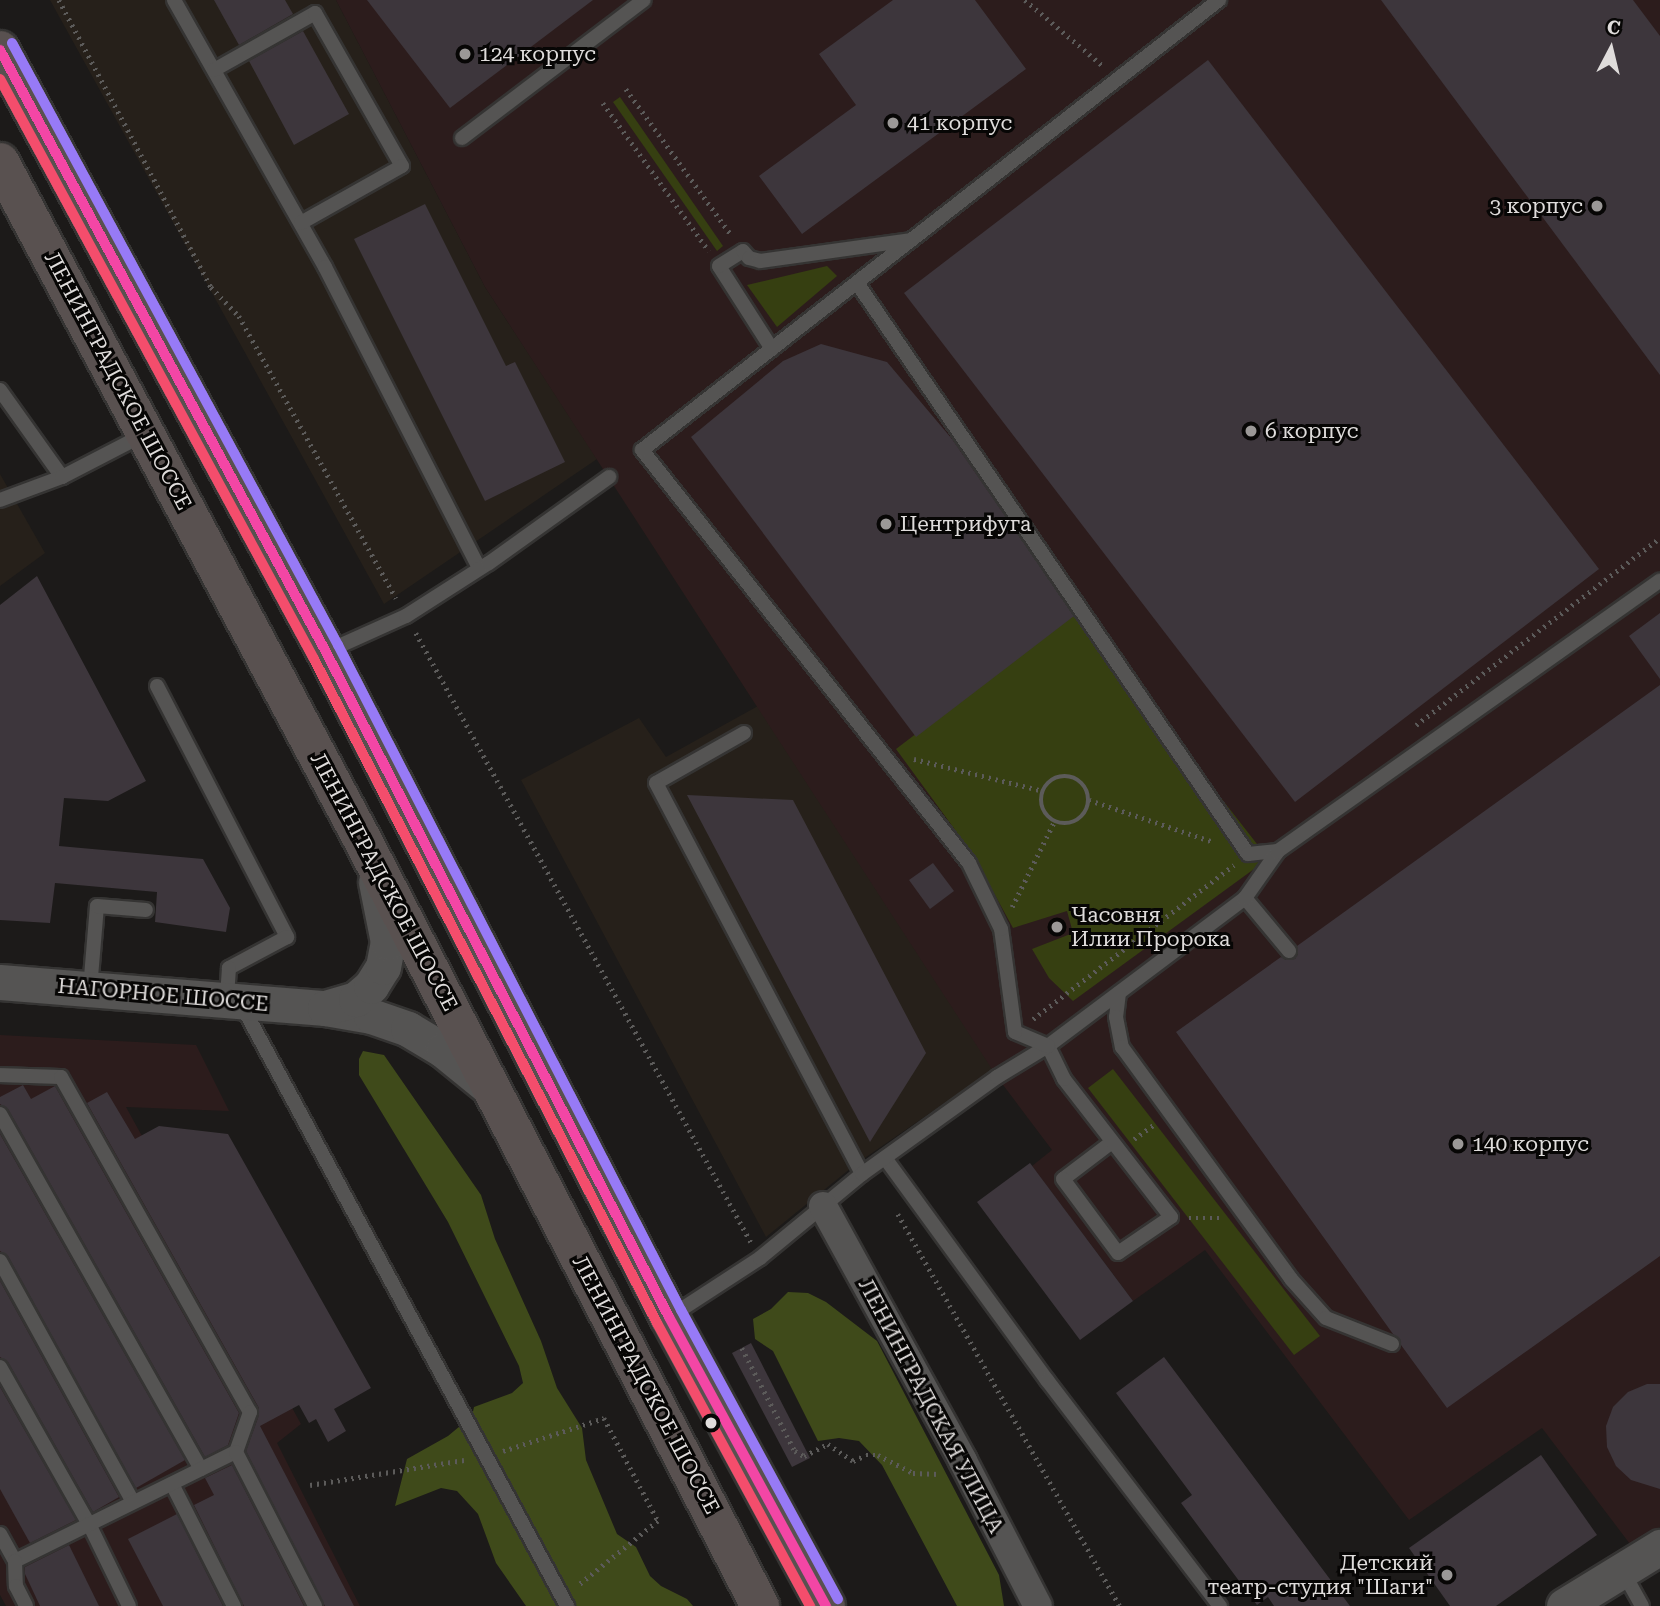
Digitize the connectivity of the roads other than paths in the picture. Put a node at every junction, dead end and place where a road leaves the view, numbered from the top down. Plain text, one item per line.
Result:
1 (174, 0) edge
2 (644, 0) edge
3 (1219, 0) edge
4 (0, 50) edge
5 (214, 70) junction
6 (462, 138) dead end
7 (0, 162) edge
8 (301, 223) junction
9 (913, 239) junction
10 (857, 283) junction
11 (772, 349) junction
12 (0, 390) edge
13 (146, 434) junction
14 (62, 477) junction
15 (609, 477) dead end
16 (0, 500) edge
17 (479, 568) junction
18 (1660, 581) edge
19 (326, 652) junction
20 (157, 686) dead end
21 (744, 733) dead end
22 (360, 835) junction
23 (1278, 851) junction
24 (1245, 898) junction
25 (146, 910) dead end
26 (1289, 951) dead end
27 (0, 982) edge
28 (90, 989) junction
29 (1119, 993) junction
30 (233, 1000) junction
31 (326, 1008) junction
32 (1048, 1046) junction
33 (0, 1074) edge
34 (492, 1090) junction
35 (0, 1114) edge
36 (1115, 1147) junction
37 (885, 1158) junction
38 (867, 1171) junction
39 (823, 1206) junction
40 (0, 1261) edge
41 (669, 1317) junction
42 (1392, 1345) dead end
43 (0, 1367) edge
44 (236, 1452) junction
45 (201, 1469) junction
46 (172, 1484) junction
47 (133, 1502) junction
48 (89, 1524) junction
49 (0, 1534) edge
50 (1660, 1547) edge
51 (15, 1561) junction
52 (1622, 1569) junction
53 (565, 1602) edge
54 (26, 1606) edge
55 (129, 1606) edge
56 (234, 1606) edge
57 (314, 1606) edge
58 (761, 1606) edge
59 (825, 1606) edge
60 (1038, 1606) edge
61 (1220, 1606) edge
62 (1564, 1606) edge
63 (1642, 1606) edge

1 - 5 lane
2 - 6 lane
3 - 9 lane
4 - 19 highway
5 - 8 lane
5 - 8 lane
7 - 13 highway, ЛЕНИНГРАДСКОЕ ШОССЕ
8 - 17 lane
9 - 10 lane
9 - 11 lane
10 - 11 lane
10 - 23 lane
11 - 32 lane
12 - 14 lane
13 - 14 lane
13 - 22 highway, ЛЕНИНГРАДСКОЕ ШОССЕ
14 - 16 lane
15 - 17 lane
17 - 19 lane
18 - 23 lane
19 - 41 highway
20 - 30 lane
21 - 38 lane
22 - 31 street
22 - 34 highway, ЛЕНИНГРАДСКОЕ ШОССЕ
23 - 24 lane
24 - 26 lane
24 - 29 lane
25 - 28 lane
27 - 28 street, НАГОРНОЕ ШОССЕ
28 - 30 street, НАГОРНОЕ ШОССЕ
29 - 32 lane
29 - 42 lane
30 - 31 street, НАГОРНОЕ ШОССЕ
30 - 53 lane
31 - 34 street, НАГОРНОЕ ШОССЕ
32 - 36 lane
32 - 37 lane
33 - 44 lane
34 - 58 highway, ЛЕНИНГРАДСКОЕ ШОССЕ
35 - 45 lane
36 - 36 lane
37 - 38 lane
37 - 61 lane
38 - 39 lane
39 - 41 lane
39 - 60 street, ЛЕНИНГРАДСКАЯ УЛИЦА
40 - 47 lane
41 - 59 highway
43 - 48 lane
44 - 45 lane
44 - 57 lane
45 - 46 lane
46 - 47 lane
46 - 56 lane
47 - 48 lane
48 - 51 lane
48 - 55 lane
49 - 51 lane
50 - 52 street
51 - 54 lane
52 - 62 street
52 - 63 lane

